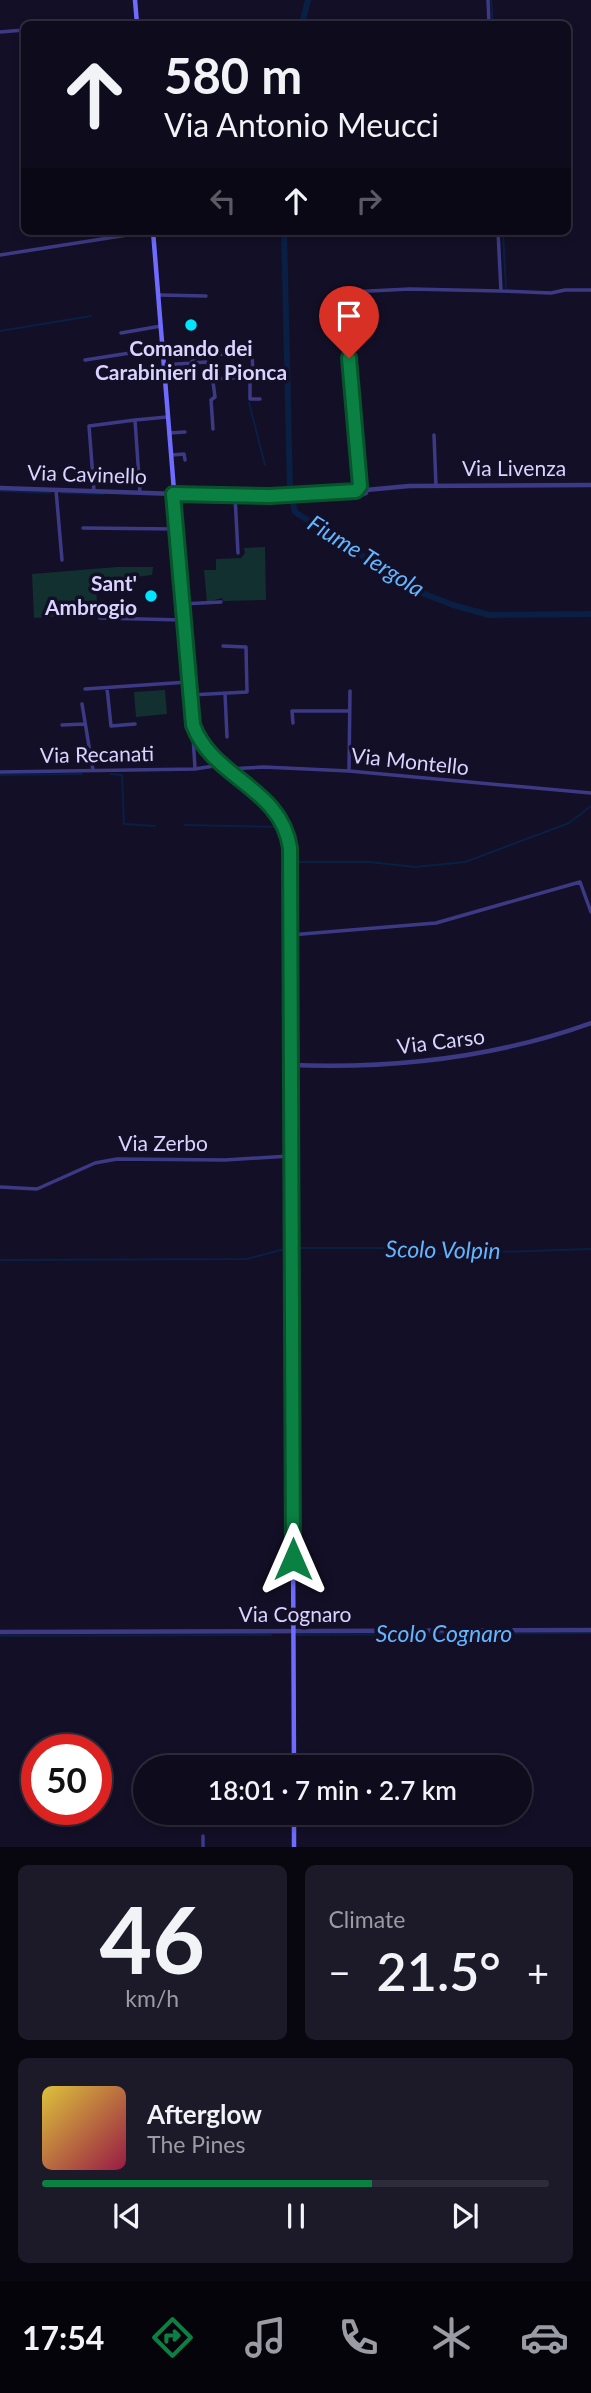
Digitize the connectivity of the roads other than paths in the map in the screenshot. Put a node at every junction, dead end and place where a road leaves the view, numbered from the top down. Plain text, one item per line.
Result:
1 (135, 0) edge
2 (488, 0) edge
3 (137, 21) edge
4 (489, 21) edge
5 (21, 30) edge
6 (0, 32) edge
7 (128, 235) edge
8 (153, 235) edge
9 (498, 235) edge
10 (0, 255) edge
11 (591, 290) edge
12 (501, 291) junction
13 (158, 295) junction
14 (205, 296) dead end
15 (161, 326) junction
16 (121, 333) dead end
17 (162, 348) junction
18 (85, 360) dead end
19 (191, 363) junction
20 (164, 365) junction
21 (250, 377) junction
22 (213, 379) junction
23 (260, 399) dead end
24 (167, 417) junction
25 (135, 420) junction
26 (213, 429) dead end
27 (184, 432) dead end
28 (169, 433) junction
29 (434, 435) dead end
30 (170, 455) junction
31 (185, 460) dead end
32 (591, 485) edge
33 (436, 486) junction
34 (0, 488) edge
35 (361, 489) junction
36 (56, 490) junction
37 (94, 491) junction
38 (140, 493) junction
39 (173, 494) junction
40 (235, 496) junction
41 (83, 528) dead end
42 (176, 529) junction
43 (238, 553) dead end
44 (62, 560) dead end
45 (220, 602) dead end
46 (182, 604) junction
47 (100, 618) dead end
48 (183, 620) junction
49 (223, 646) dead end
50 (188, 682) junction
51 (107, 688) junction
52 (85, 689) dead end
53 (350, 691) dead end
54 (225, 693) junction
55 (190, 695) junction
56 (82, 704) dead end
57 (349, 711) junction
58 (293, 723) dead end
59 (85, 724) junction
60 (135, 724) dead end
61 (62, 725) dead end
62 (196, 733) junction
63 (227, 737) dead end
64 (220, 765) junction
65 (195, 769) junction
66 (227, 770) junction
67 (93, 771) junction
68 (349, 771) junction
69 (0, 772) edge
70 (591, 793) edge
71 (591, 912) edge
72 (290, 935) junction
73 (591, 1023) edge
74 (291, 1065) junction
75 (290, 1156) junction
76 (0, 1187) edge
77 (591, 1630) edge
78 (292, 1631) junction
79 (0, 1632) edge
80 (293, 1755) edge
81 (294, 1825) edge
82 (203, 1836) dead end
83 (203, 1847) edge
84 (294, 1847) edge

1 - 3 main road
2 - 4 street
5 - 6 street
7 - 10 street
8 - 13 main road
9 - 12 street
11 - 12 street
12 - 35 street
13 - 14 street
13 - 15 main road
15 - 16 street
15 - 17 main road
17 - 18 street
17 - 20 main road
19 - 20 street
19 - 21 street
19 - 22 street
20 - 24 main road
21 - 22 street
21 - 23 street
22 - 26 street
24 - 25 street
24 - 28 main road
25 - 37 street
25 - 38 street
27 - 28 street
28 - 30 main road
29 - 33 street, Via Livenza
30 - 31 street
30 - 39 main road
32 - 33 street, Via Livenza
33 - 35 street, Via Livenza
34 - 36 street, Via Cavinello
35 - 40 street, Via Livenza
36 - 37 street, Via Cavinello
36 - 44 street
37 - 38 street, Via Cavinello
38 - 39 street, Via Cavinello
39 - 40 street, Via Livenza
39 - 42 main road
40 - 43 street
41 - 42 street
42 - 46 main road
45 - 46 street
46 - 48 main road
47 - 48 street
48 - 50 main road
49 - 54 street
50 - 51 street
50 - 55 main road
51 - 52 street
51 - 60 street
53 - 57 street
54 - 55 street
54 - 63 street
55 - 62 main road
56 - 59 street
57 - 58 street
57 - 68 street
59 - 61 street
59 - 67 street
62 - 64 main road
62 - 65 street
64 - 65 street, Via Recanati
64 - 66 main road
65 - 67 street, Via Recanati
66 - 68 street, Via Montello
66 - 72 main road
67 - 69 street, Via Recanati
68 - 70 street, Via Montello
71 - 72 street
72 - 74 main road
73 - 74 street, Via Carso
74 - 75 main road
75 - 76 street, Via Zerbo
75 - 78 main road
77 - 78 street, Via Cognaro
78 - 79 street, Via Cognaro
78 - 80 main road
81 - 84 main road
82 - 83 street

